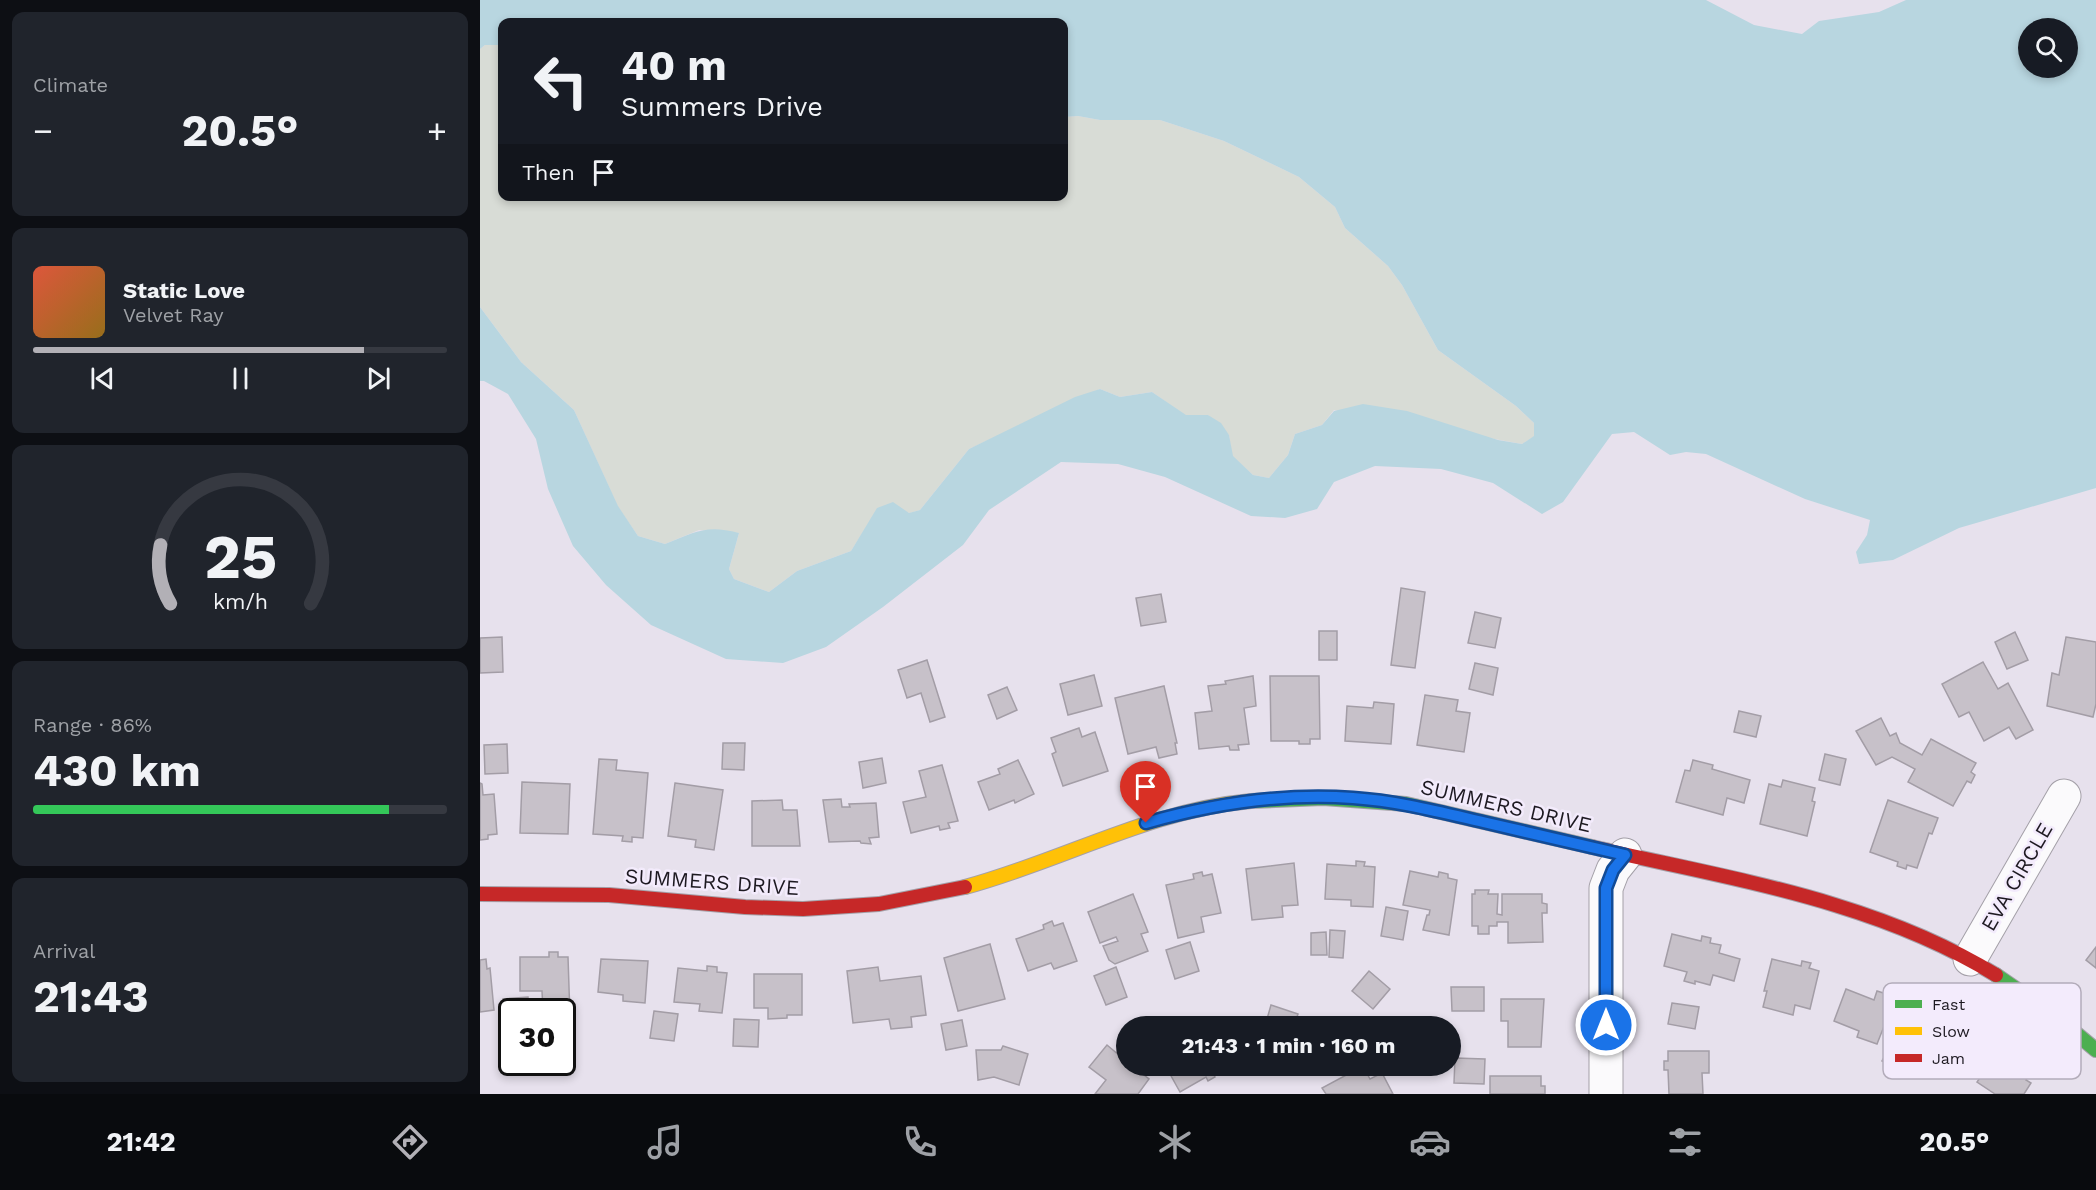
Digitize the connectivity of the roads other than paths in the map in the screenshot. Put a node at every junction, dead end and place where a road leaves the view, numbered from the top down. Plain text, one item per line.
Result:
1 (2064, 796) dead end
2 (1625, 855) junction
3 (480, 894) edge
4 (1970, 959) junction
5 (2011, 983) edge
6 (2081, 1036) edge
7 (2096, 1050) edge
8 (1606, 1094) edge

1 - 4 street, EVA CIRCLE
2 - 3 street, SUMMERS DRIVE
2 - 4 street, SUMMERS DRIVE
2 - 8 street
4 - 5 street, SUMMERS DRIVE
6 - 7 street, SUMMERS DRIVE

